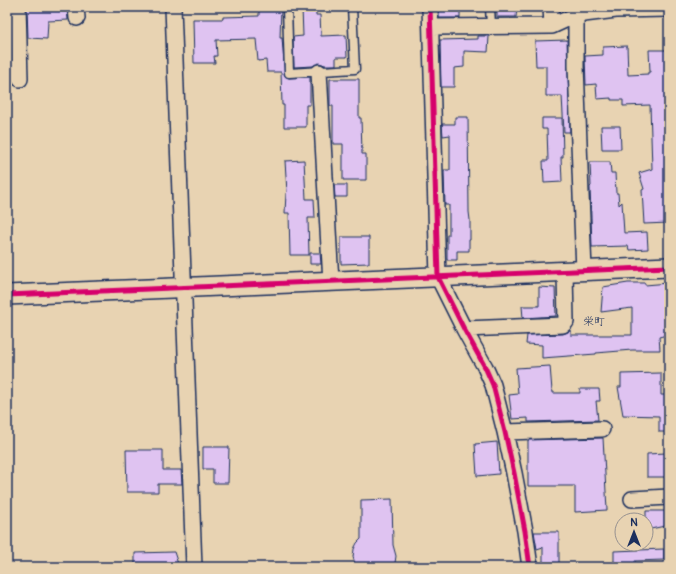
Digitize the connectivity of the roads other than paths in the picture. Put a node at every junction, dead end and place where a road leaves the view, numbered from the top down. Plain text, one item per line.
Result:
1 (18, 7) edge
2 (173, 7) edge
3 (287, 7) edge
4 (352, 7) edge
5 (430, 7) edge
6 (490, 7) edge
7 (551, 7) edge
8 (616, 9) edge
9 (669, 9) edge
10 (576, 15) junction
11 (491, 26) junction
12 (552, 26) junction
13 (431, 27) junction
14 (319, 72) junction
15 (20, 79) dead end
16 (669, 267) edge
17 (584, 271) junction
18 (565, 272) junction
19 (438, 276) junction
20 (331, 282) junction
21 (184, 288) junction
22 (7, 295) edge
23 (464, 328) junction
24 (602, 429) dead end
25 (505, 432) junction
26 (669, 497) edge
27 (632, 499) dead end
28 (194, 567) edge
29 (530, 567) edge

1 - 15 street
2 - 21 street
3 - 14 lane
4 - 14 lane
5 - 13 street
6 - 11 lane
7 - 12 street
8 - 9 street
8 - 10 street
10 - 12 street
10 - 17 street
11 - 12 street
11 - 13 street
13 - 19 street
14 - 20 street
16 - 17 street
17 - 18 street
18 - 19 street
18 - 23 street
19 - 20 street
19 - 23 street
20 - 21 street
21 - 22 street
21 - 28 street
23 - 25 street
24 - 25 street
25 - 29 street
26 - 27 street

